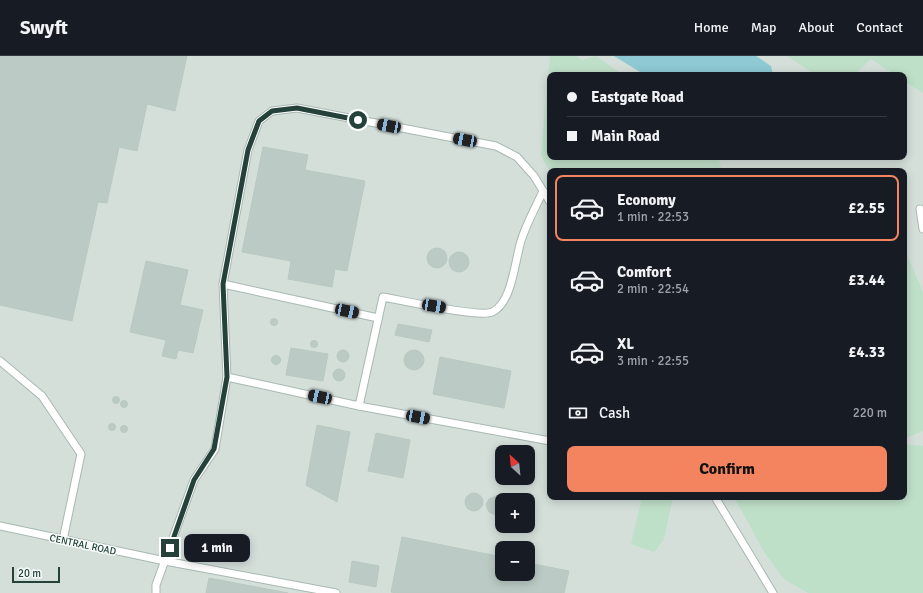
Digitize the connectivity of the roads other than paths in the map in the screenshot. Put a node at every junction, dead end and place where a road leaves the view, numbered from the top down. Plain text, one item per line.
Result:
1 (543, 191) junction
2 (547, 197) edge
3 (920, 209) dead end
4 (923, 229) edge
5 (223, 284) junction
6 (378, 318) junction
7 (0, 362) edge
8 (227, 377) junction
9 (359, 406) junction
10 (547, 440) edge
11 (717, 500) edge
12 (0, 526) edge
13 (63, 540) junction
14 (165, 561) junction
15 (156, 593) edge
16 (336, 593) edge
17 (773, 593) edge

1 - 2 lane
1 - 5 lane
1 - 6 lane
3 - 4 lane
5 - 6 lane
5 - 8 lane
6 - 9 lane
7 - 13 lane
8 - 9 lane
8 - 14 lane
9 - 10 lane
11 - 17 lane
12 - 13 lane, CENTRAL ROAD
13 - 14 lane, CENTRAL ROAD
14 - 15 lane
14 - 16 lane, CENTRAL ROAD

